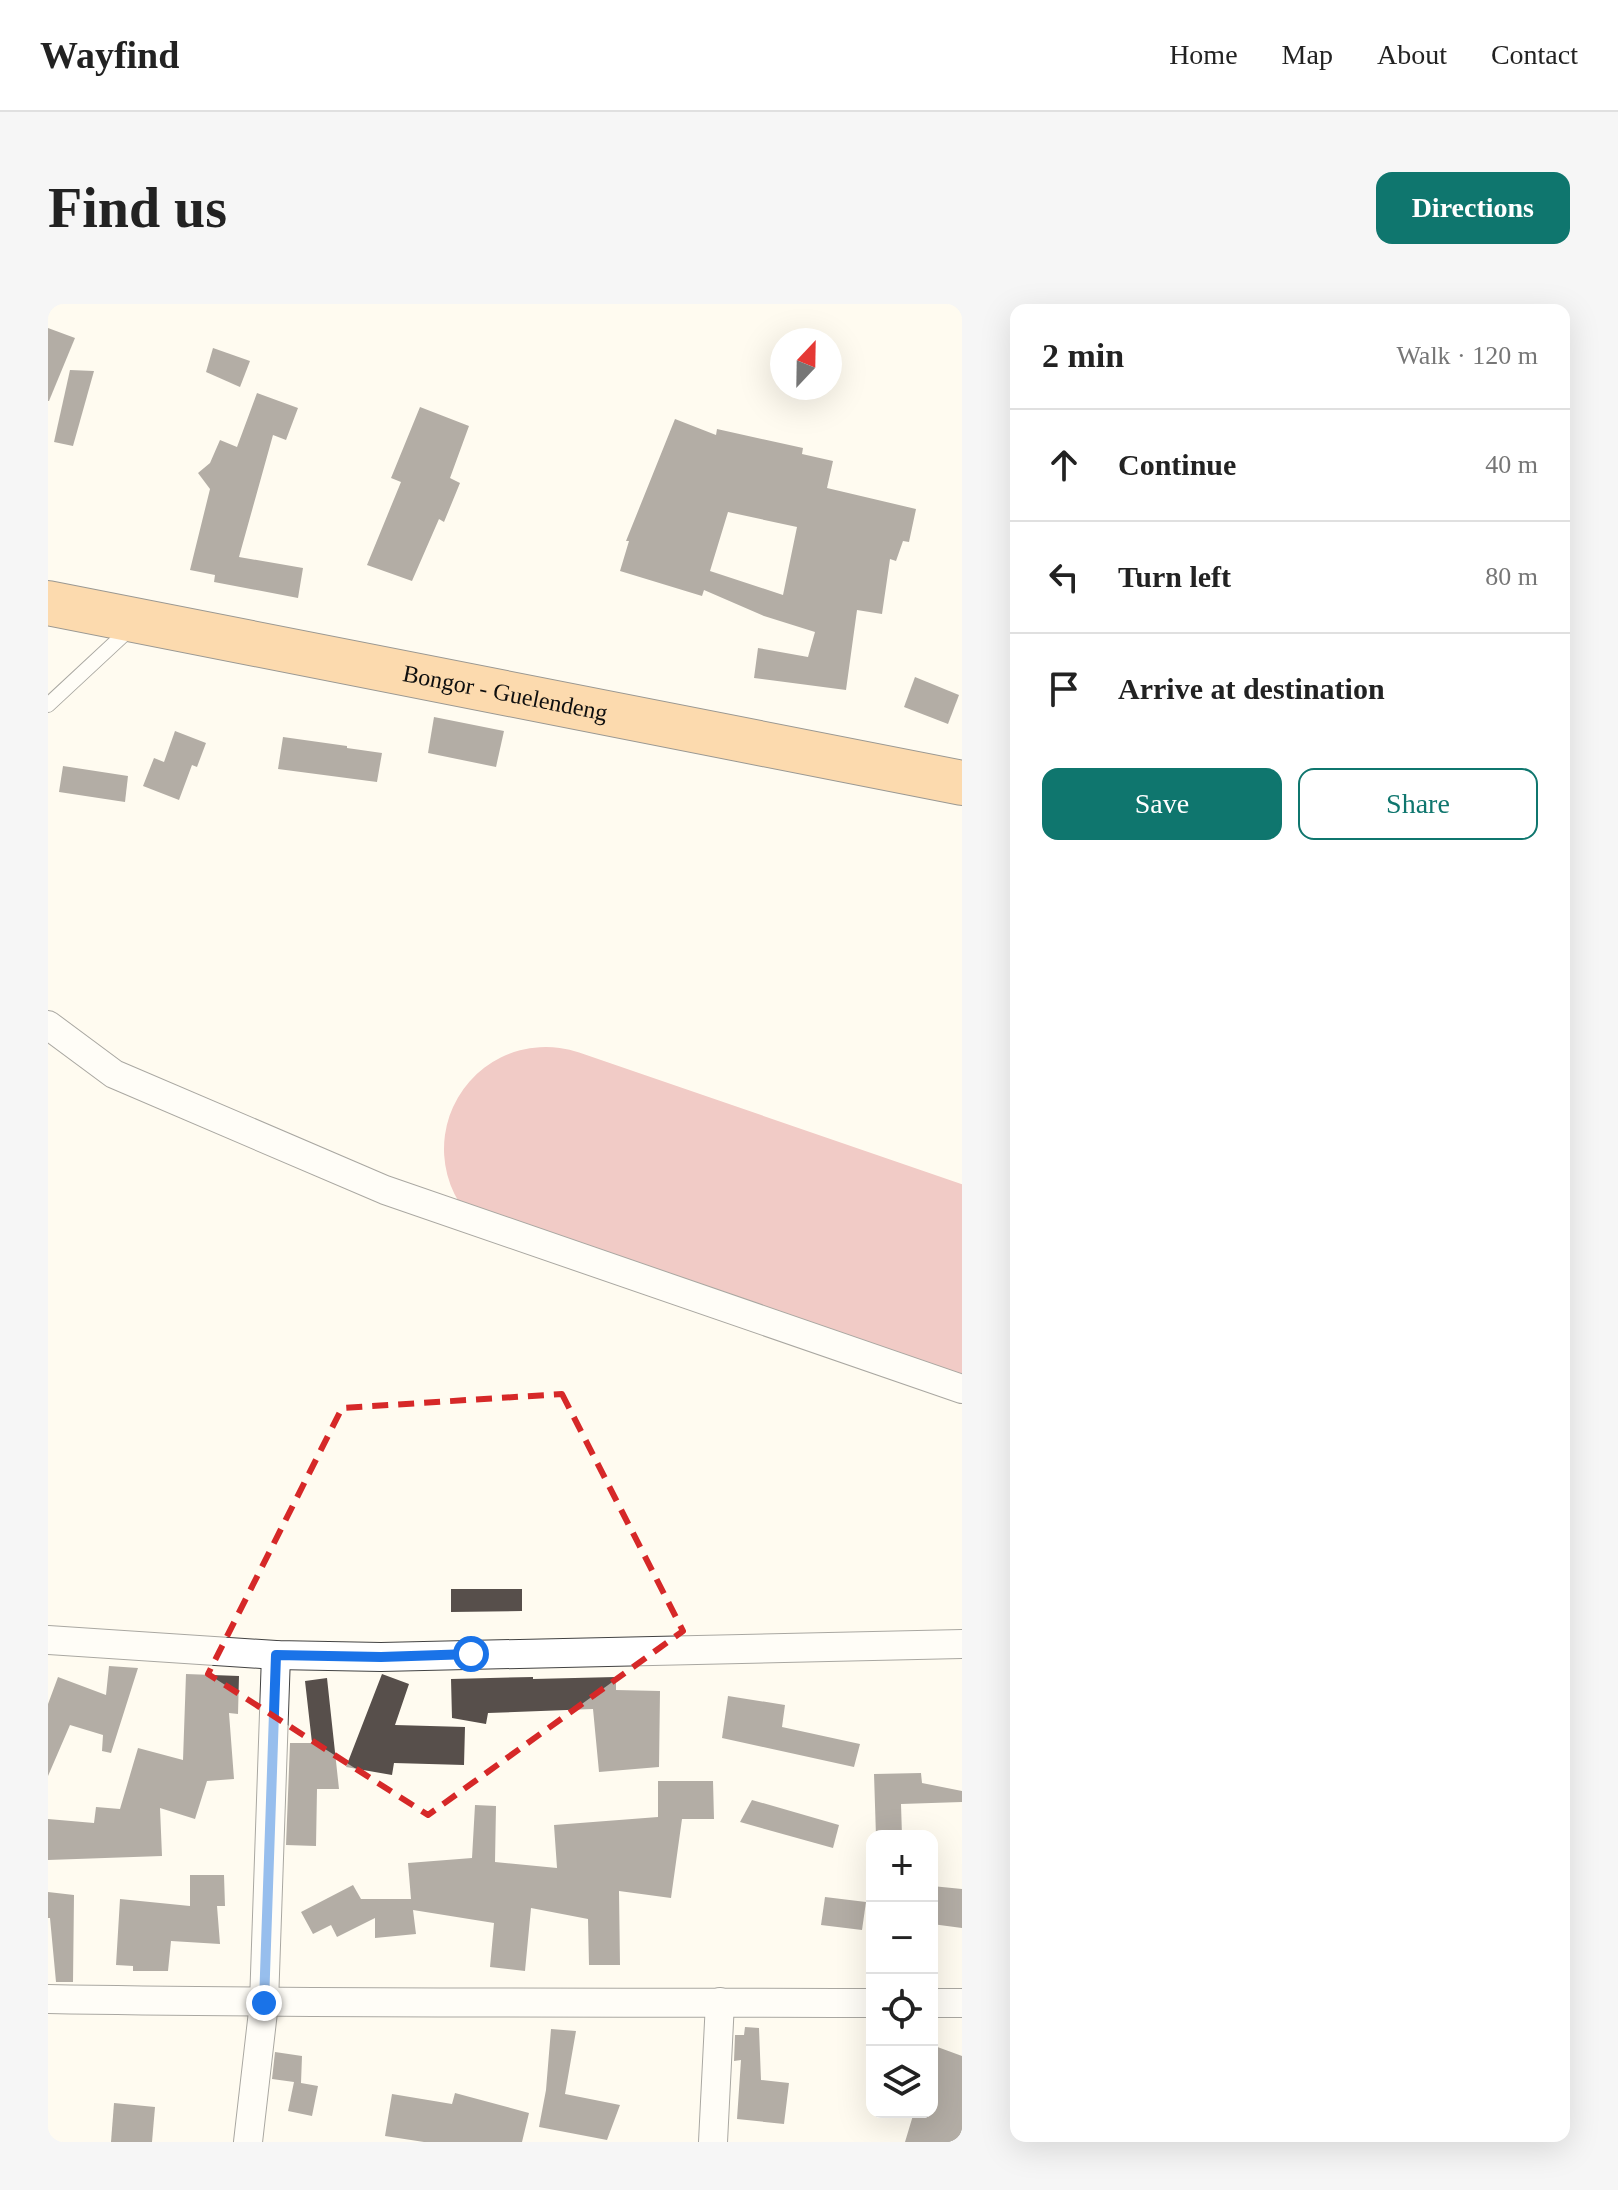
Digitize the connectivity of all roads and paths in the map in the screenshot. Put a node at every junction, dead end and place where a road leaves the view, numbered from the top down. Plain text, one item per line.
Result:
1 (48, 603) edge
2 (137, 622) junction
3 (48, 705) edge
4 (962, 783) edge
5 (48, 1025) edge
6 (962, 1389) edge
7 (48, 1640) edge
8 (962, 1644) edge
9 (276, 1655) junction
10 (48, 1999) edge
11 (720, 2002) junction
12 (264, 2003) junction
13 (866, 2003) edge
14 (938, 2003) edge
15 (962, 2003) edge
16 (248, 2142) edge
17 (713, 2142) edge

1 - 2 highway, Bongor - Guelendeng
2 - 3 lane
2 - 4 highway, Bongor - Guelendeng
5 - 6 street
7 - 9 street
8 - 9 street
9 - 12 street
10 - 12 street
11 - 12 street
11 - 13 street
11 - 17 street
12 - 16 street
14 - 15 street

